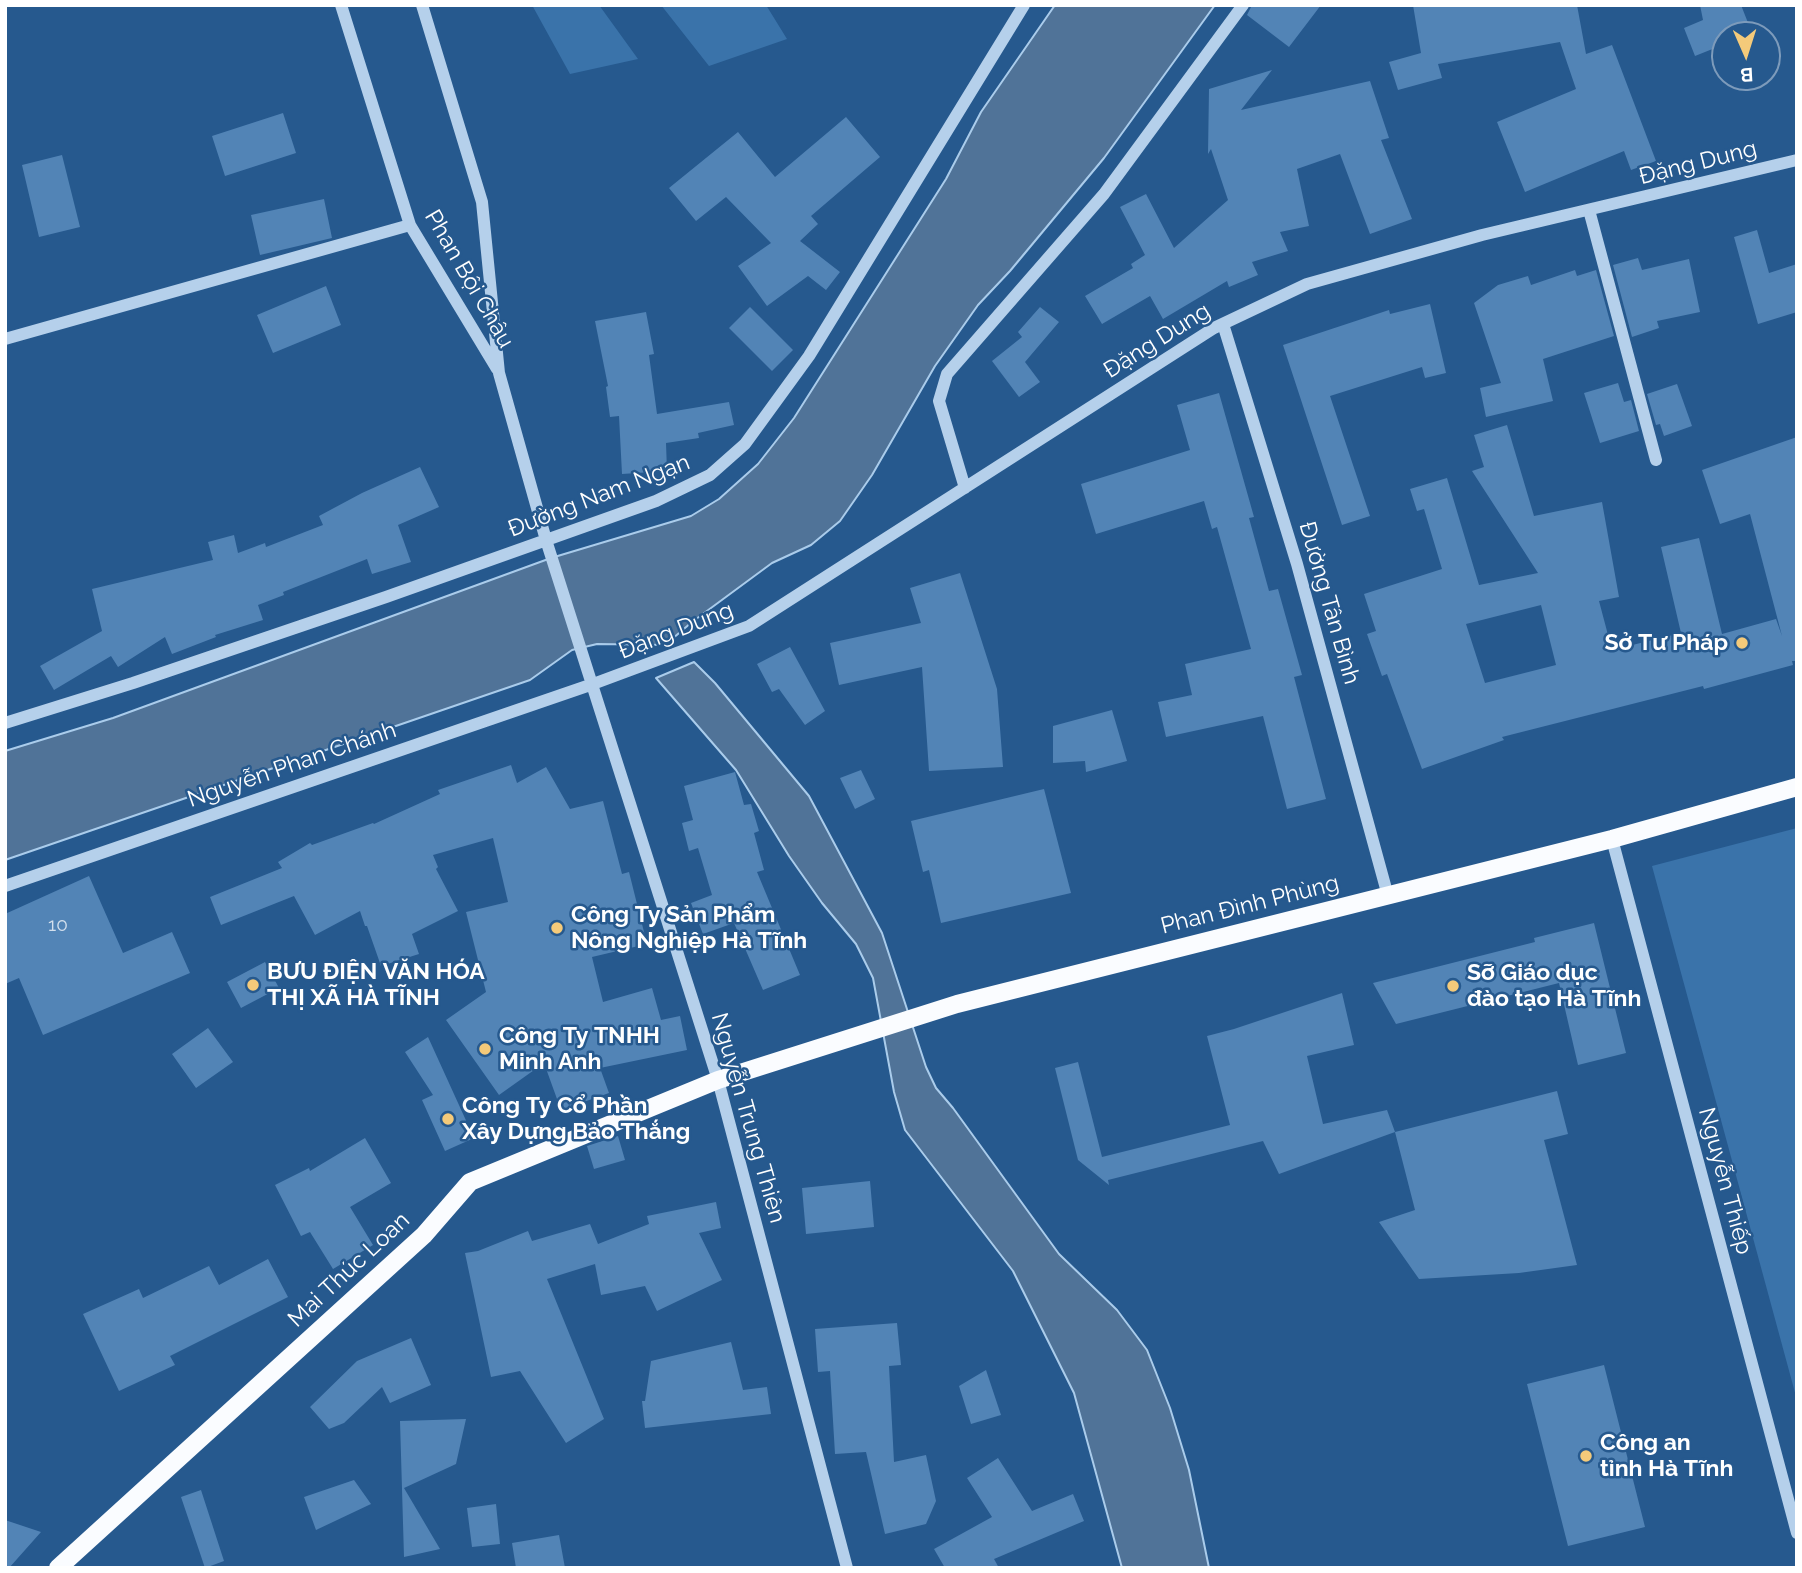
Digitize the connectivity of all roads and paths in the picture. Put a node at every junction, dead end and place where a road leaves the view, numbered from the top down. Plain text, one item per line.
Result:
1 (341, 5) edge
2 (422, 5) edge
3 (1024, 5) edge
4 (1243, 5) edge
5 (1797, 160) edge
6 (1589, 210) junction
7 (410, 225) junction
8 (1223, 324) junction
9 (5, 339) edge
10 (499, 373) junction
11 (1656, 460) dead end
12 (965, 488) junction
13 (547, 540) junction
14 (593, 684) junction
15 (5, 723) edge
16 (1797, 786) edge
17 (1612, 839) junction
18 (5, 886) edge
19 (1388, 896) junction
20 (718, 1080) junction
21 (1797, 1533) edge
22 (58, 1568) edge
23 (847, 1568) edge

1 - 7 street, Phan Bội Châu
2 - 10 street, Phan Bội Châu
3 - 13 street, Đường Nam Ngạn
4 - 12 street
5 - 6 street, Đặng Dung
6 - 8 street, Đặng Dung
6 - 11 street
7 - 9 street
7 - 10 street, Phan Bội Châu
8 - 12 street, Đặng Dung
8 - 19 street, Đường Tân Bình
10 - 13 street, Nguyễn Trung Thiên
12 - 14 street, Đặng Dung
13 - 14 street, Nguyễn Trung Thiên
13 - 15 street, Đường Nam Ngạn
14 - 18 street, Nguyễn Phan Chánh
14 - 20 street, Nguyễn Trung Thiên
16 - 17 main road, Phan Đình Phùng
17 - 19 main road, Phan Đình Phùng
17 - 21 street, Nguyễn Thiếp
19 - 20 main road, Phan Đình Phùng
20 - 22 main road, Mai Thúc Loan
20 - 23 street, Nguyễn Trung Thiên

